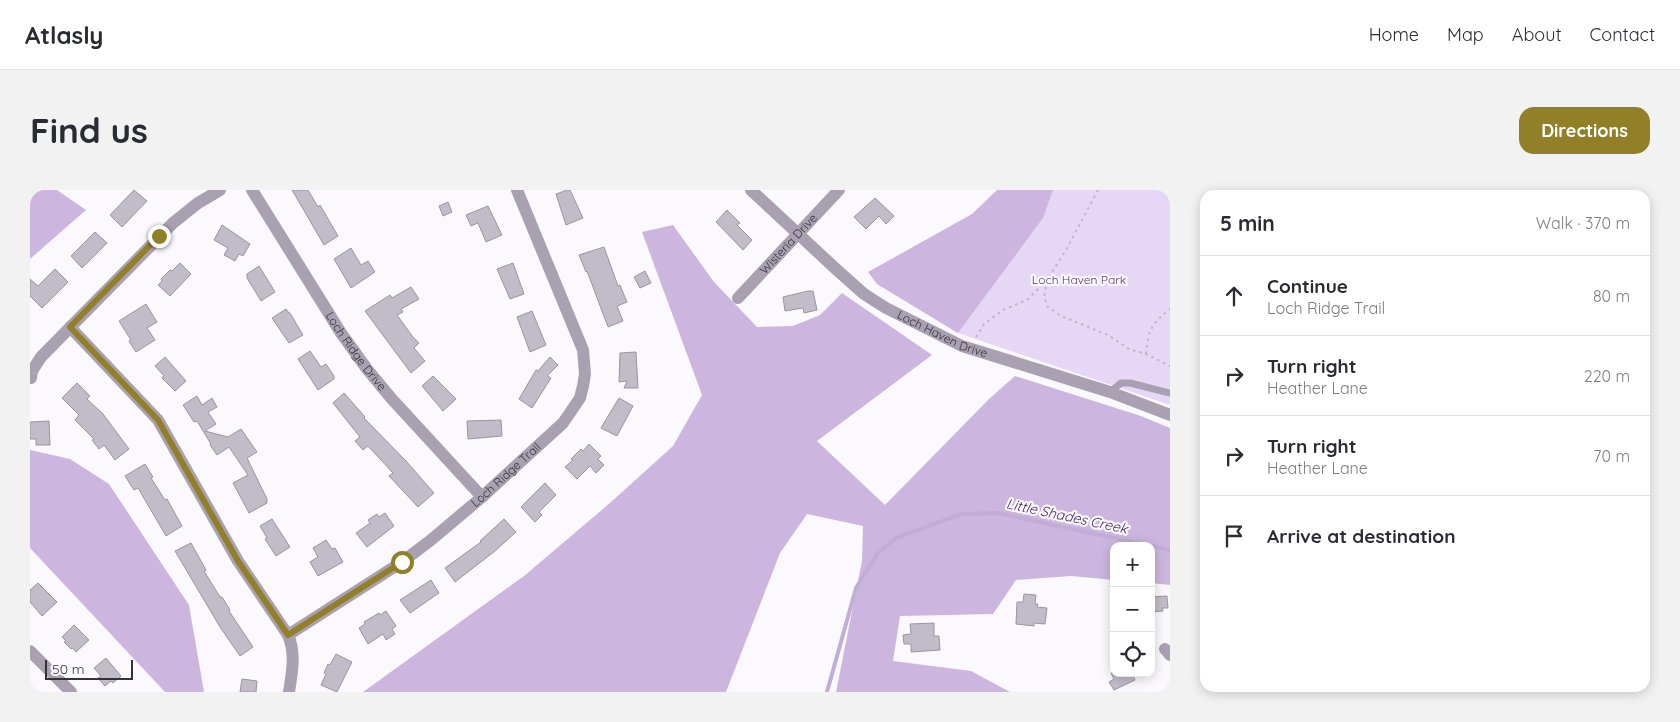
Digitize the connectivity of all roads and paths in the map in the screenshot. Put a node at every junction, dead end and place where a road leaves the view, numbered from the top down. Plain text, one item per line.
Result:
1 (220, 190) edge
2 (252, 190) edge
3 (517, 190) edge
4 (751, 190) edge
5 (839, 190) edge
6 (1098, 190) edge
7 (798, 233) junction
8 (1047, 280) junction
9 (738, 298) dead end
10 (1170, 309) edge
11 (70, 327) junction
12 (973, 350) junction
13 (1146, 354) junction
14 (1170, 366) edge
15 (31, 378) edge
16 (1110, 392) junction
17 (1170, 393) edge
18 (1170, 415) edge
19 (482, 497) junction
20 (288, 635) junction
21 (30, 651) edge
22 (72, 692) edge
23 (289, 692) edge

1 - 11 street
2 - 19 street, Loch Ridge Drive
3 - 19 street, Loch Ridge Trail
4 - 7 street, Loch Haven Drive
5 - 7 street, Wisteria Drive
6 - 8 path
7 - 9 street, Wisteria Drive
7 - 12 street, Loch Haven Drive
8 - 12 path
8 - 13 path
10 - 13 path
11 - 15 street
11 - 20 street
12 - 16 street, Loch Haven Drive
13 - 14 path
16 - 17 lane
16 - 18 street, Loch Haven Drive
19 - 20 street, Loch Ridge Trail
20 - 23 street
21 - 22 street

